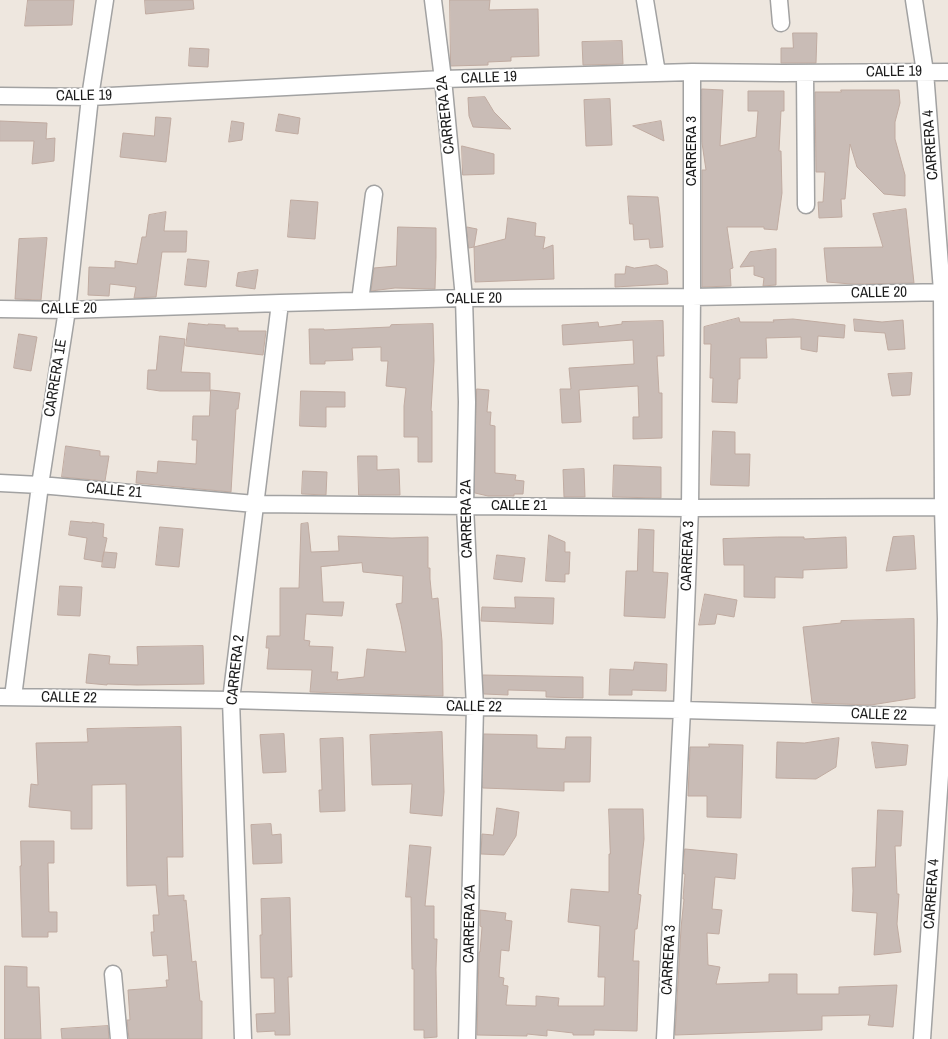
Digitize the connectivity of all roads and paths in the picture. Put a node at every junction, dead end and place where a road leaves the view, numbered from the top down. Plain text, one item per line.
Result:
1 (105, 0) edge
2 (433, 0) edge
3 (645, 0) edge
4 (779, 0) edge
5 (914, 0) edge
6 (781, 22) dead end
7 (692, 72) junction
8 (925, 72) junction
9 (948, 72) edge
10 (656, 73) junction
11 (805, 73) junction
12 (443, 79) junction
13 (0, 96) edge
14 (90, 97) junction
15 (374, 194) dead end
16 (806, 205) dead end
17 (945, 291) edge
18 (692, 297) junction
19 (464, 298) junction
20 (360, 301) junction
21 (280, 303) junction
22 (0, 309) edge
23 (66, 310) junction
24 (0, 483) edge
25 (40, 485) junction
26 (255, 504) junction
27 (465, 506) junction
28 (945, 507) edge
29 (690, 508) junction
30 (947, 619) edge
31 (6, 697) edge
32 (231, 700) junction
33 (475, 708) junction
34 (682, 710) junction
35 (946, 717) edge
36 (113, 974) dead end
37 (119, 1039) edge
38 (243, 1039) edge
39 (467, 1039) edge
40 (665, 1039) edge
41 (922, 1039) edge

1 - 14 street, CARRERA 1E
2 - 12 street, CARRERA 2A
3 - 10 street
4 - 6 street
5 - 8 street, CARRERA 4
7 - 10 street, CALLE 19
7 - 11 street, CALLE 19
7 - 18 street, CARRERA 3
8 - 9 street, CALLE 19
8 - 11 street, CALLE 19
8 - 17 street, CARRERA 4
10 - 12 street, CALLE 19
11 - 16 street
12 - 14 street, CALLE 19
12 - 19 street, CARRERA 2A
13 - 14 street, CALLE 19
14 - 23 street, CARRERA 1E
15 - 20 street
17 - 18 street, CALLE 20
17 - 28 street, CARRERA 4
18 - 19 street, CALLE 20
18 - 29 street, CARRERA 3
19 - 20 street, CALLE 20
19 - 27 street, CARRERA 2A
20 - 21 street, CALLE 20
21 - 23 street, CALLE 20
21 - 26 street, CARRERA 2
22 - 23 street, CALLE 20
23 - 25 street, CARRERA 1E
24 - 25 street, CALLE 21
25 - 26 street, CALLE 21
25 - 31 street, CARRERA 1E
26 - 27 street, CALLE 21
26 - 32 street, CARRERA 2
27 - 29 street, CALLE 21
27 - 33 street, CARRERA 2A
28 - 29 street, CALLE 21
28 - 30 street, CARRERA 4
29 - 34 street, CARRERA 3
30 - 35 street, CARRERA 4
31 - 32 street, CALLE 22
32 - 33 street, CALLE 22
32 - 38 street, CARRERA 2
33 - 34 street, CALLE 22
33 - 39 street, CARRERA 2A
34 - 35 street, CALLE 22
34 - 40 street, CARRERA 3
35 - 41 street, CARRERA 4
36 - 37 street

